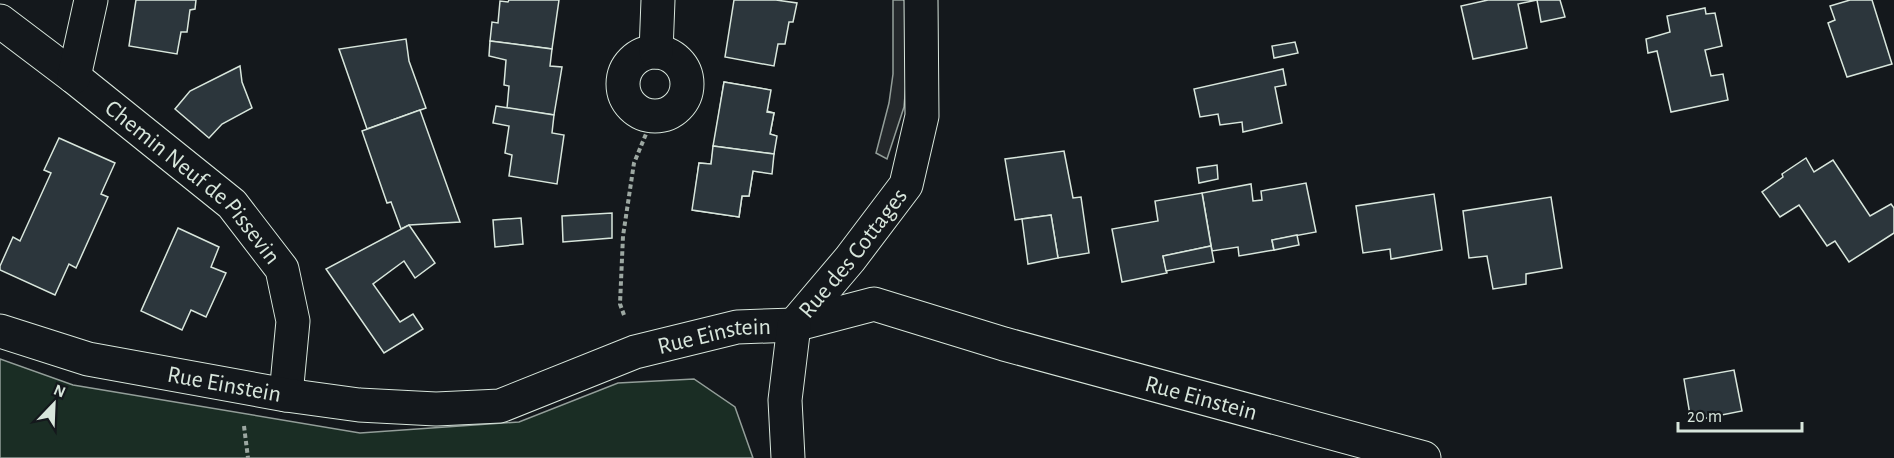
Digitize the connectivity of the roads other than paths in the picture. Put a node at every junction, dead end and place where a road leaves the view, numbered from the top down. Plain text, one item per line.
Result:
1 (91, 0) edge
2 (658, 0) edge
3 (921, 0) edge
4 (0, 21) edge
5 (656, 52) junction
6 (74, 77) junction
7 (794, 325) junction
8 (0, 331) edge
9 (286, 395) junction
10 (788, 458) edge
11 (1424, 458) edge

1 - 6 street
2 - 5 street
3 - 7 street, Rue des Cottages
4 - 6 street, Chemin Neuf de Pissevin
5 - 5 street
6 - 9 street, Chemin Neuf de Pissevin
7 - 9 street, Rue Einstein
7 - 10 street
7 - 11 street, Rue Einstein
8 - 9 street, Rue Einstein

